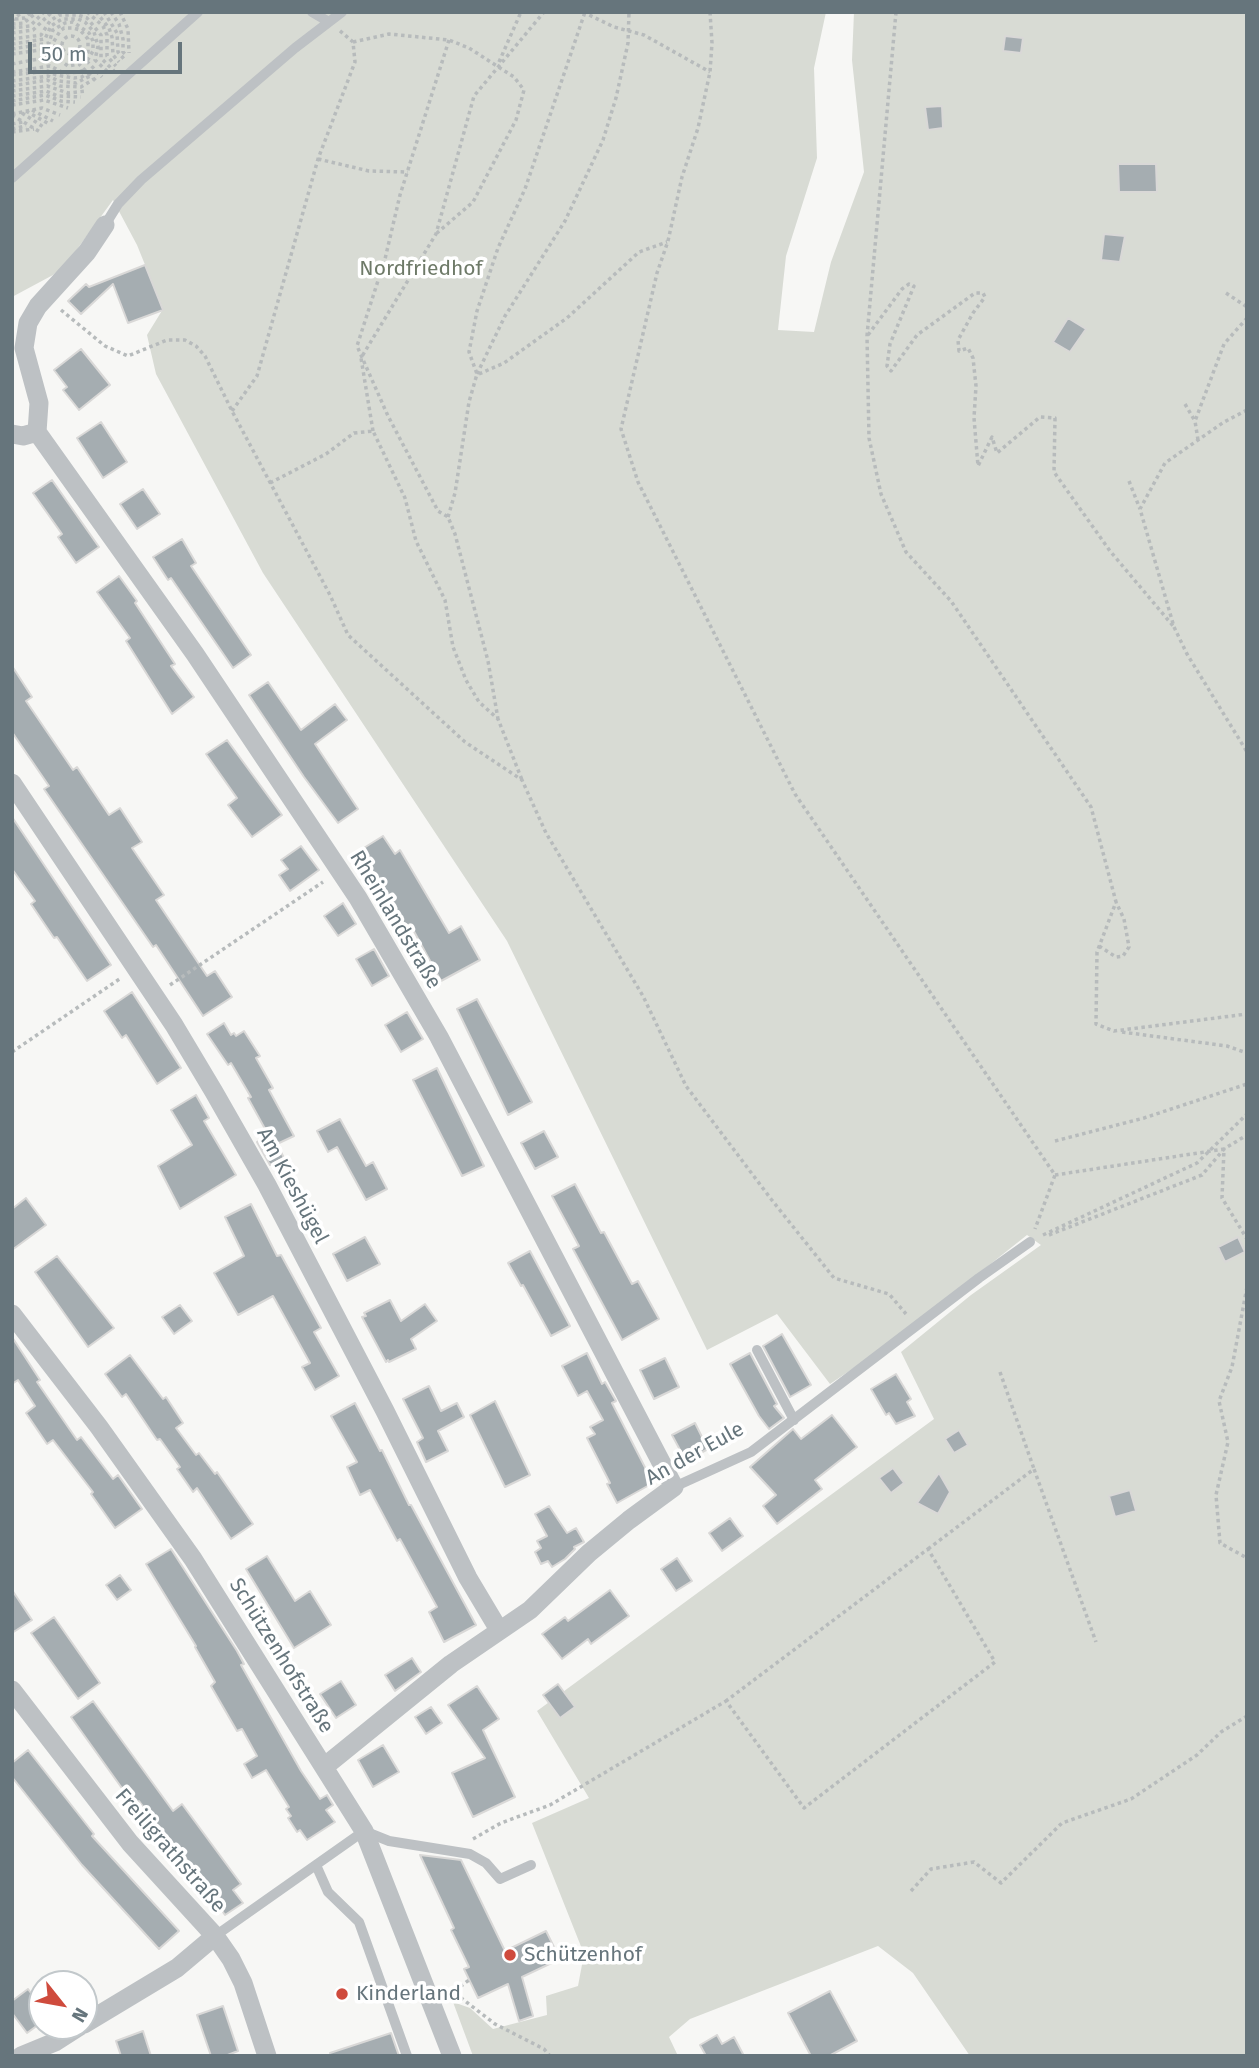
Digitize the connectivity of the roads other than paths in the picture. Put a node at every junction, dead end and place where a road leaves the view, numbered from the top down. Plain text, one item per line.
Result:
1 (198, 12) edge
2 (312, 12) edge
3 (342, 12) edge
4 (328, 22) junction
5 (12, 178) edge
6 (105, 225) joint
7 (37, 432) junction
8 (12, 434) edge
9 (12, 783) edge
10 (1031, 1241) road end
11 (12, 1314) edge
12 (757, 1350) dead end
13 (794, 1420) junction
14 (674, 1487) junction
15 (499, 1630) junction
16 (12, 1690) edge
17 (324, 1767) junction
18 (364, 1832) junction
19 (316, 1865) junction
20 (531, 1865) dead end
21 (215, 1936) junction
22 (98, 2015) edge
23 (58, 2040) edge
24 (21, 2056) edge
25 (267, 2056) edge
26 (407, 2056) edge
27 (452, 2056) edge

1 - 5 lane
2 - 4 lane
3 - 4 lane
4 - 6 lane
6 - 7 street
7 - 8 street
7 - 14 street, Rheinlandstraße
9 - 15 street, Am Kieshügel
10 - 13 lane, An der Eule
11 - 17 street, Schützenhofstraße
12 - 13 lane
13 - 14 lane, An der Eule
14 - 15 street, An der Eule
15 - 17 street, An der Eule
16 - 21 street, Freiligrathstraße
17 - 18 street, Schützenhofstraße
18 - 19 lane
18 - 20 lane
18 - 27 street, Schützenhofstraße
19 - 21 lane
19 - 26 lane
21 - 22 street
21 - 25 street, Freiligrathstraße
23 - 24 street

